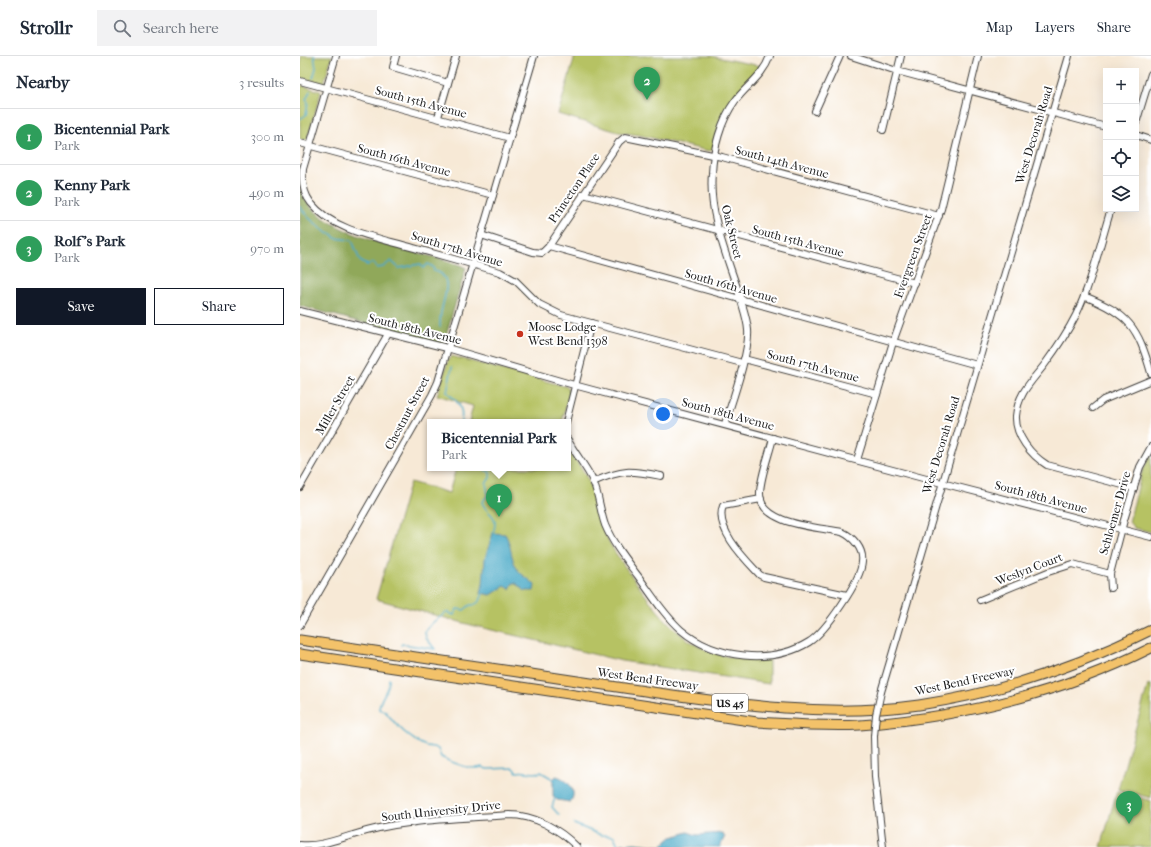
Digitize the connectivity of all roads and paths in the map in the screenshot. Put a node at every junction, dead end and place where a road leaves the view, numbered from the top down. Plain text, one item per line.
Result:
1 (336, 56) edge
2 (396, 56) edge
3 (456, 56) edge
4 (534, 56) edge
5 (770, 56) edge
6 (840, 56) edge
7 (851, 56) edge
8 (901, 56) edge
9 (978, 56) edge
10 (1069, 56) edge
11 (897, 71) junction
12 (1151, 74) edge
13 (300, 81) edge
14 (448, 83) junction
15 (326, 88) junction
16 (970, 90) junction
17 (815, 111) dead end
18 (1052, 113) junction
19 (1139, 114) edge
20 (438, 117) junction
21 (1103, 126) edge
22 (883, 130) dead end
23 (1139, 137) edge
24 (510, 138) junction
25 (1151, 140) edge
26 (618, 142) joint
27 (300, 143) edge
28 (309, 146) junction
29 (715, 156) junction
30 (583, 194) junction
31 (493, 195) junction
32 (1110, 212) edge
33 (939, 216) junction
34 (719, 231) junction
35 (481, 235) junction
36 (548, 246) junction
37 (472, 264) junction
38 (914, 283) junction
39 (1084, 296) junction
40 (740, 300) junction
41 (300, 311) edge
42 (591, 323) junction
43 (388, 334) junction
44 (893, 342) junction
45 (447, 348) junction
46 (743, 361) junction
47 (977, 365) junction
48 (1151, 374) edge
49 (1151, 380) edge
50 (574, 385) junction
51 (877, 394) junction
52 (1093, 408) dead end
53 (567, 419) edge
54 (725, 424) junction
55 (773, 438) junction
56 (571, 445) edge
57 (1151, 447) edge
58 (858, 460) junction
59 (661, 476) dead end
60 (594, 482) junction
61 (942, 483) junction
62 (300, 487) edge
63 (1134, 488) junction
64 (760, 499) junction
65 (1122, 530) junction
66 (1151, 537) edge
67 (1110, 574) junction
68 (1111, 588) dead end
69 (847, 595) junction
70 (980, 600) dead end
71 (300, 625) edge
72 (1151, 630) edge
73 (300, 640) edge
74 (1151, 648) edge
75 (300, 654) edge
76 (300, 845) edge
77 (577, 847) edge
78 (883, 847) edge

1 - 15 street, South 17th Avenue
2 - 14 street
3 - 14 street
4 - 24 street, Chestnut Street
5 - 29 street, Oak Street
6 - 17 street
7 - 11 street
8 - 11 street
9 - 16 street, Evergreen Street
10 - 18 street, West Decorah Road
11 - 16 street
11 - 22 street
12 - 19 street
13 - 15 street, South 15th Avenue
14 - 20 street
15 - 20 street, South 15th Avenue
15 - 28 street, South 17th Avenue
16 - 18 street
16 - 33 street, Evergreen Street
18 - 21 street
18 - 47 street, West Decorah Road
20 - 24 street, South 15th Avenue
23 - 25 street
24 - 31 street, Chestnut Street
26 - 29 street, South 14th Avenue
26 - 30 street, Princeton Place
27 - 28 street, South 16th Avenue
28 - 31 street, South 16th Avenue
28 - 37 street, South 17th Avenue
29 - 33 street, South 14th Avenue
29 - 34 street, Oak Street
30 - 34 street, South 15th Avenue
30 - 36 street, Princeton Place
31 - 35 street, Chestnut Street
32 - 39 street
33 - 38 street, Evergreen Street
34 - 38 street, South 15th Avenue
34 - 40 street, Oak Street
35 - 36 street
35 - 37 street, Chestnut Street
36 - 40 street, South 16th Avenue
37 - 42 street, South 17th Avenue
37 - 45 street, Chestnut Street
38 - 44 street, Evergreen Street
39 - 48 street
39 - 63 street
40 - 44 street, South 16th Avenue
40 - 46 street, Oak Street
41 - 43 street, South 18th Avenue
42 - 46 street, South 17th Avenue
42 - 50 street
43 - 45 street, South 18th Avenue
43 - 62 street, Miller Street
44 - 47 street, South 16th Avenue
44 - 51 street, Evergreen Street
45 - 50 street, South 18th Avenue
45 - 71 street, Chestnut Street
46 - 51 street, South 17th Avenue
46 - 54 street, Oak Street
47 - 61 street, West Decorah Road
49 - 52 street
50 - 53 street
50 - 54 street, South 18th Avenue
51 - 58 street, Evergreen Street
54 - 55 street, South 18th Avenue
55 - 58 street, South 18th Avenue
55 - 64 street
56 - 60 street
57 - 63 street, Schloemer Drive
58 - 61 street, South 18th Avenue
59 - 60 street
60 - 69 street
61 - 65 street, South 18th Avenue
61 - 78 street, West Decorah Road, bridge
63 - 65 street, Schloemer Drive
64 - 69 street
64 - 69 street
65 - 66 street, South 18th Avenue
65 - 67 street, Schloemer Drive
67 - 68 street, Schloemer Drive
67 - 70 street, Weslyn Court
72 - 73 highway, West Bend Freeway / US 45
74 - 75 highway, US 45
76 - 77 street, South University Drive

